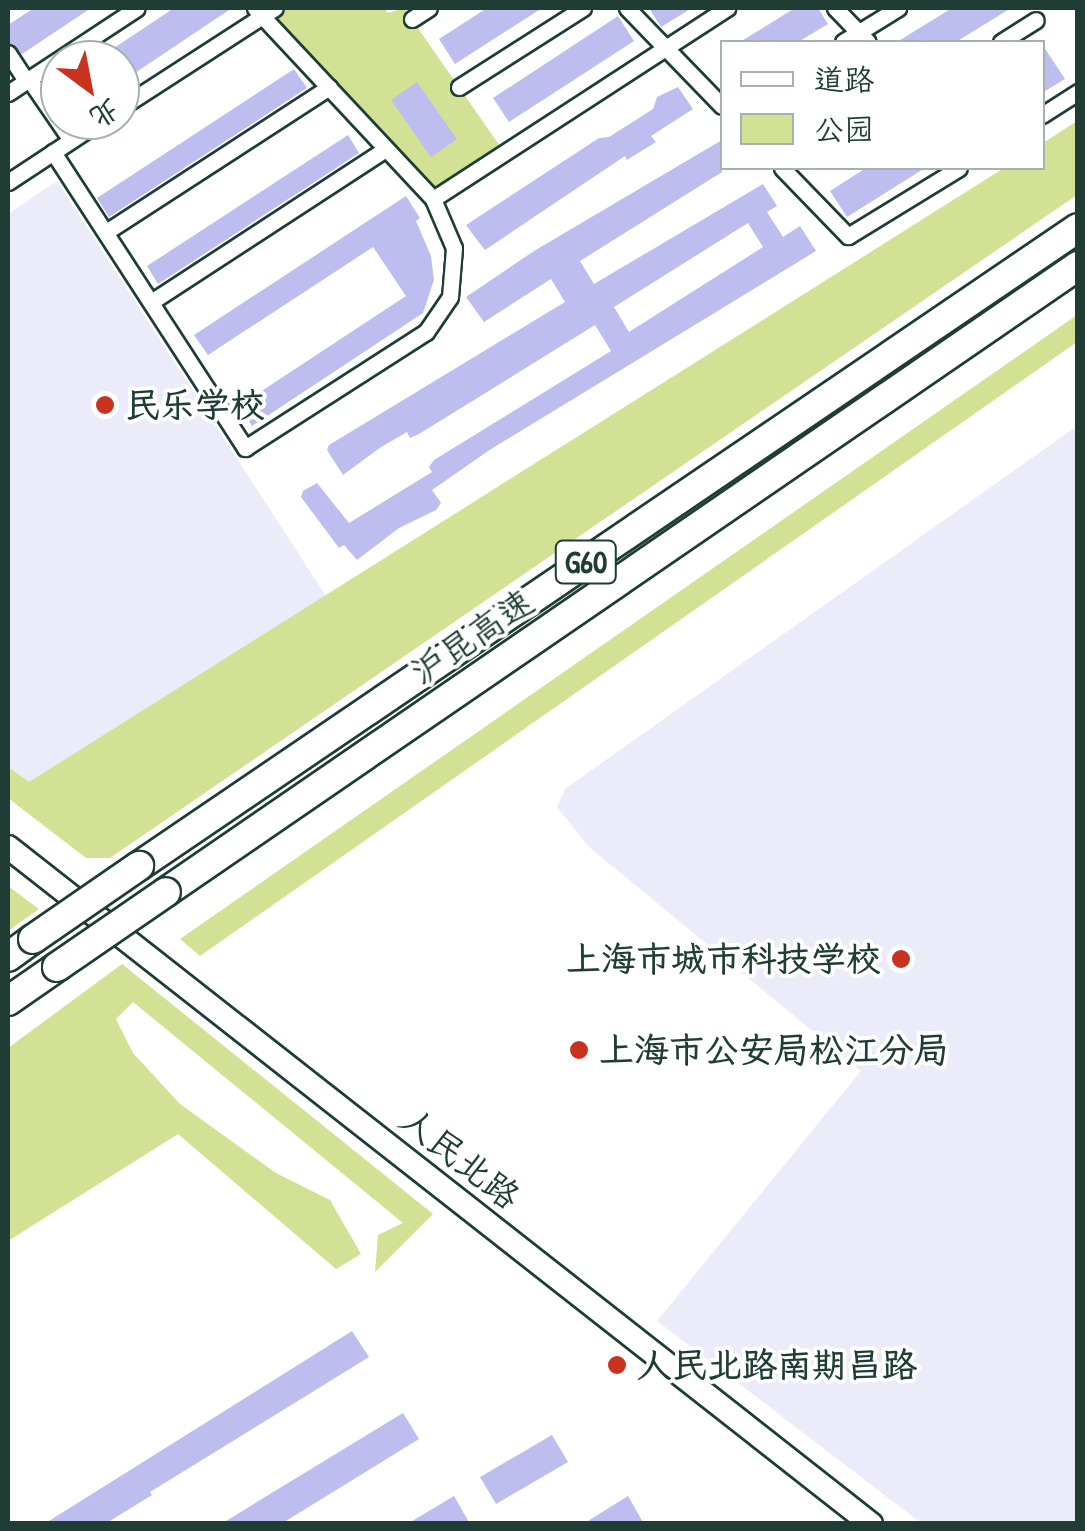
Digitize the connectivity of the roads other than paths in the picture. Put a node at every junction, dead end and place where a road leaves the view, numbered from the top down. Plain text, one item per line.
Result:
1 (137, 8) edge
2 (429, 8) edge
3 (583, 8) edge
4 (627, 8) edge
5 (727, 8) edge
6 (835, 8) edge
7 (898, 8) edge
8 (264, 10) edge
9 (412, 19) dead end
10 (1036, 20) dead end
11 (863, 38) edge
12 (1004, 40) edge
13 (666, 48) junction
14 (8, 53) edge
15 (28, 80) junction
16 (328, 87) junction
17 (459, 87) dead end
18 (1078, 92) edge
19 (8, 93) edge
20 (140, 94) edge
21 (40, 97) edge
22 (720, 104) edge
23 (1045, 113) edge
24 (71, 140) edge
25 (386, 149) junction
26 (54, 152) junction
27 (956, 170) edge
28 (787, 172) edge
29 (8, 182) edge
30 (432, 198) junction
31 (1078, 228) edge
32 (106, 232) junction
33 (1066, 274) edge
34 (151, 302) junction
35 (8, 847) edge
36 (8, 957) edge
37 (8, 1001) edge
38 (870, 1524) edge

1 - 15 street
2 - 9 street
3 - 17 street
4 - 13 street
5 - 13 street
6 - 11 street
7 - 11 street
8 - 16 street
8 - 20 street
10 - 12 street
13 - 22 street
13 - 30 street
14 - 15 street
15 - 19 street
15 - 21 street
16 - 25 street
16 - 32 street
18 - 23 street
24 - 26 street
25 - 30 street
25 - 34 street
26 - 29 street
26 - 32 street
27 - 28 street
30 - 34 street
31 - 36 highway, 沪昆高速 / G60, bridge
32 - 34 street
33 - 37 highway, 沪昆高速 / G60, bridge
35 - 38 main road, 人民北路

